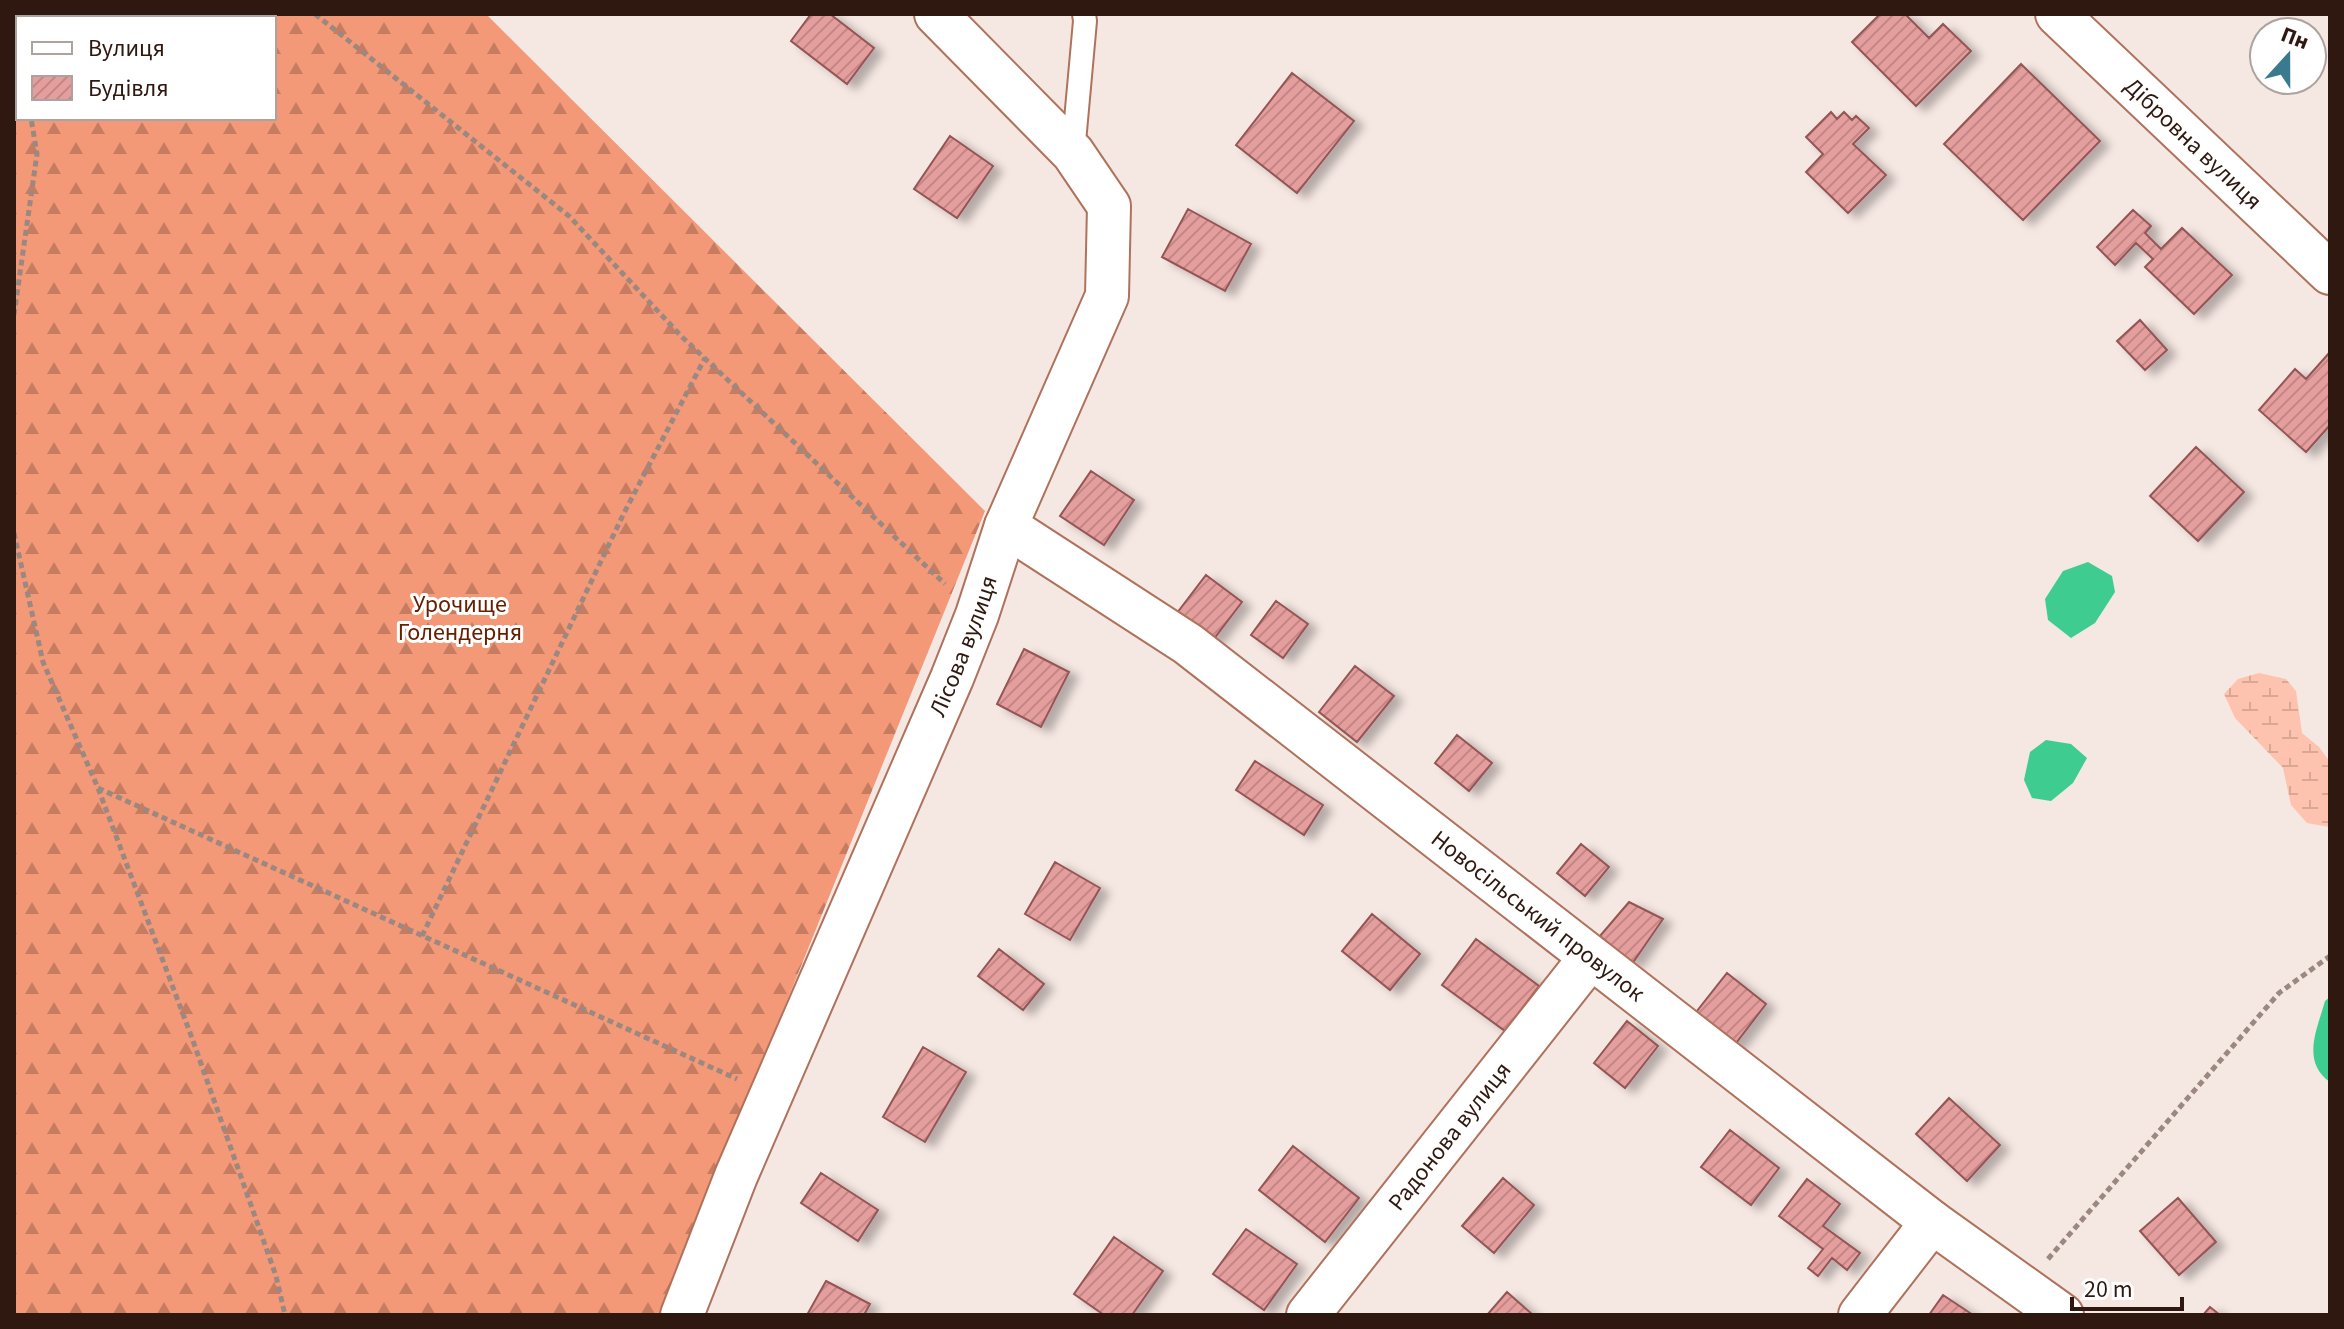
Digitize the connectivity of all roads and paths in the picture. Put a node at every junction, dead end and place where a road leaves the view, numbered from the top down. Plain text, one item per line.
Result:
1 (315, 14) edge
2 (936, 14) edge
3 (1084, 14) edge
4 (2057, 14) edge
5 (31, 120) edge
6 (1073, 153) junction
7 (2330, 273) edge
8 (14, 315) edge
9 (705, 358) junction
10 (1006, 526) junction
11 (14, 533) edge
12 (977, 615) junction
13 (98, 788) junction
14 (422, 936) junction
15 (2330, 956) edge
16 (1590, 958) junction
17 (771, 1094) junction
18 (1932, 1222) junction
19 (2025, 1286) junction
20 (285, 1315) edge
21 (682, 1315) edge
22 (1308, 1315) edge
23 (1860, 1315) edge
24 (2062, 1315) edge

1 - 9 path
2 - 6 street, Лісова вулиця
3 - 6 lane
4 - 7 street, Дібровна вулиця
5 - 8 path
6 - 10 street, Лісова вулиця
9 - 12 path
9 - 14 path
10 - 12 street, Лісова вулиця
10 - 16 street, Новосільський провулок
11 - 13 path
12 - 17 street, Лісова вулиця
13 - 14 path
13 - 20 path
14 - 17 path
15 - 19 path
16 - 18 street, Новосільський провулок
16 - 22 street, Радонова вулиця
17 - 21 street, Лісова вулиця
18 - 19 street, Новосільський провулок
18 - 23 street
19 - 24 street, Новосільський провулок

